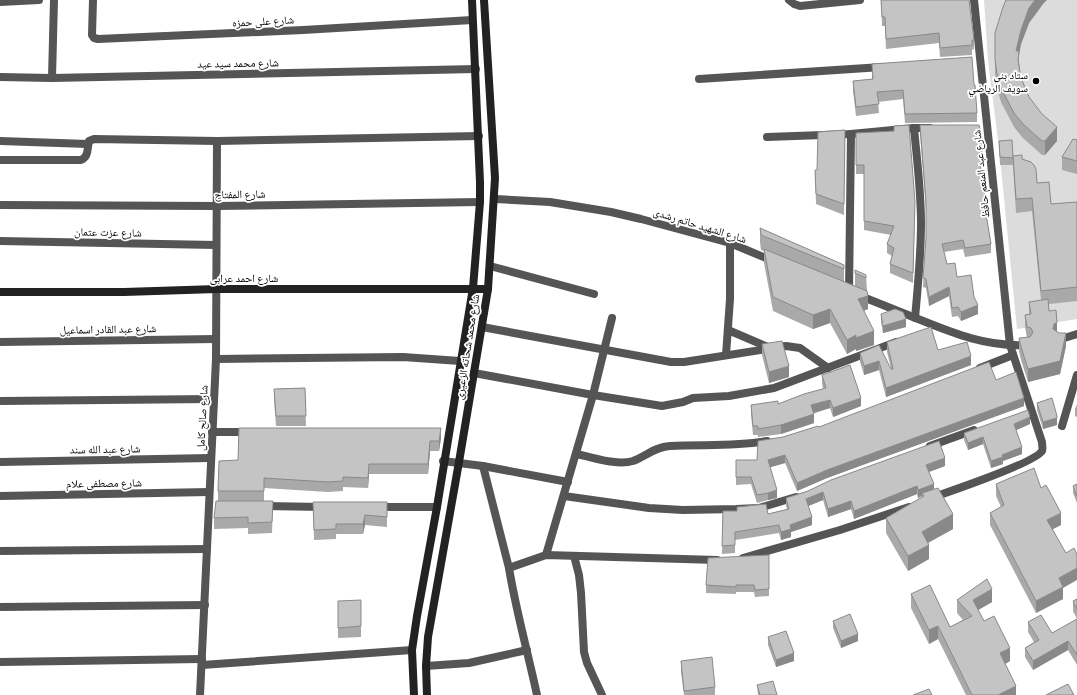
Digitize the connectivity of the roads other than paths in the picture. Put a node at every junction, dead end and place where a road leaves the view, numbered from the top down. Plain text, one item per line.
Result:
1 (39, 0) edge
2 (54, 0) edge
3 (93, 0) edge
4 (472, 0) edge
5 (484, 0) edge
6 (789, 0) edge
7 (855, 0) edge
8 (860, 0) edge
9 (974, 0) edge
10 (0, 2) edge
11 (472, 20) junction
12 (888, 66) edge
13 (476, 70) junction
14 (0, 77) edge
15 (52, 78) junction
16 (699, 79) dead end
17 (492, 115) junction
18 (478, 116) junction
19 (914, 128) junction
20 (936, 128) edge
21 (851, 134) junction
22 (767, 137) dead end
23 (479, 138) junction
24 (0, 141) edge
25 (217, 141) junction
26 (493, 142) junction
27 (88, 144) junction
28 (0, 160) edge
29 (495, 199) junction
30 (480, 202) junction
31 (0, 205) edge
32 (217, 206) junction
33 (0, 241) edge
34 (730, 243) junction
35 (216, 245) junction
36 (779, 263) edge
37 (490, 266) junction
38 (473, 288) junction
39 (217, 289) junction
40 (488, 289) junction
41 (0, 292) edge
42 (594, 294) dead end
43 (612, 318) dead end
44 (915, 318) junction
45 (482, 327) junction
46 (728, 330) junction
47 (1077, 334) edge
48 (907, 338) edge
49 (216, 339) junction
50 (1058, 340) edge
51 (0, 342) edge
52 (1010, 345) junction
53 (1028, 345) edge
54 (770, 348) junction
55 (604, 349) junction
56 (726, 355) junction
57 (1013, 355) junction
58 (216, 359) junction
59 (460, 361) junction
60 (828, 368) junction
61 (971, 372) edge
62 (474, 373) junction
63 (1077, 375) edge
64 (593, 395) junction
65 (213, 399) junction
66 (0, 401) edge
67 (986, 426) edge
68 (1062, 426) dead end
69 (212, 432) junction
70 (255, 432) edge
71 (776, 440) edge
72 (919, 450) edge
73 (576, 454) junction
74 (210, 458) junction
75 (443, 461) junction
76 (0, 462) edge
77 (459, 462) junction
78 (483, 466) junction
79 (568, 482) junction
80 (209, 492) junction
81 (806, 494) edge
82 (0, 496) edge
83 (564, 496) junction
84 (253, 506) edge
85 (335, 507) edge
86 (366, 507) edge
87 (437, 507) junction
88 (207, 549) junction
89 (0, 551) edge
90 (546, 555) junction
91 (574, 556) junction
92 (737, 558) edge
93 (724, 560) edge
94 (509, 568) junction
95 (204, 605) junction
96 (0, 607) edge
97 (412, 650) junction
98 (527, 650) junction
99 (0, 662) edge
100 (202, 662) junction
101 (426, 666) junction
102 (200, 695) edge
103 (414, 695) edge
104 (427, 695) edge
105 (537, 695) edge
106 (602, 695) edge

1 - 10 street
2 - 15 street
3 - 11 street, شارع على حمزه
4 - 11 street, شارع محمد شحاته الزعيرى
5 - 17 street, شارع محمد شحاته الزعيرى
6 - 7 street
7 - 8 street
9 - 52 street, شارع عبد المنعم حافظ
11 - 13 street, شارع محمد شحاته الزعيرى
12 - 16 street
13 - 15 street, شارع محمد سيد عيد
13 - 18 street, شارع محمد شحاته الزعيرى
14 - 15 street, شارع محمد سيد عيد
17 - 18 street
17 - 26 street, شارع محمد شحاته الزعيرى
18 - 23 street, شارع محمد شحاته الزعيرى
19 - 20 street
19 - 21 street
19 - 44 street
21 - 22 street
21 - 44 street
23 - 25 street
23 - 26 street
23 - 30 street, شارع محمد شحاته الزعيرى
24 - 27 street
25 - 27 street
25 - 32 street, شارع صالح كامل
26 - 29 street, شارع محمد شحاته الزعيرى
27 - 28 street
29 - 34 street, شارع الشهيد حاتم رشدى
29 - 37 street, شارع محمد شحاته الزعيرى
30 - 32 street, شارع المفتاح
30 - 38 street, شارع محمد شحاته الزعيرى
31 - 32 street, شارع المفتاح
32 - 35 street, شارع صالح كامل
33 - 35 street, شارع عزت عتمان
34 - 36 street, شارع الشهيد حاتم رشدى
34 - 46 street
35 - 39 street, شارع صالح كامل
37 - 40 street, شارع محمد شحاته الزعيرى
37 - 42 street
38 - 39 street, شارع احمد عرابى
38 - 40 street, شارع احمد عرابى
38 - 59 street, شارع محمد شحاته الزعيرى
39 - 41 street, شارع احمد عرابى
39 - 49 street, شارع صالح كامل
40 - 45 street, شارع محمد شحاته الزعيرى
43 - 55 street
44 - 52 street
45 - 55 street
45 - 62 street, شارع محمد شحاته الزعيرى
46 - 54 street
46 - 56 street
47 - 50 street
48 - 60 street
49 - 51 street, شارع عبد القادر اسماعيل
49 - 58 street, شارع صالح كامل
52 - 53 street
52 - 57 street, شارع عبد المنعم حافظ
54 - 56 street
54 - 60 street
55 - 56 street
55 - 64 street
57 - 61 street
57 - 92 street, شارع عبد المنعم حافظ
58 - 59 street
58 - 65 street, شارع صالح كامل
59 - 75 street, شارع محمد شحاته الزعيرى
60 - 64 street
62 - 64 street
62 - 77 street, شارع محمد شحاته الزعيرى
63 - 68 street
64 - 73 street
65 - 66 street
65 - 69 street, شارع صالح كامل
67 - 72 street
69 - 70 street
69 - 74 street, شارع صالح كامل
71 - 73 street
73 - 79 street
74 - 76 street, شارع عبد الله سند
74 - 80 street, شارع صالح كامل
75 - 77 street
75 - 87 street, شارع محمد شحاته الزعيرى
77 - 78 street
77 - 101 street, شارع محمد شحاته الزعيرى
78 - 79 street
78 - 94 street
79 - 83 street
80 - 82 street, شارع مصطفى علام
80 - 88 street, شارع صالح كامل
81 - 83 street
83 - 90 street
84 - 85 street
86 - 87 street
87 - 97 street, شارع محمد شحاته الزعيرى
88 - 89 street
88 - 95 street, شارع صالح كامل
90 - 91 street
90 - 94 street
91 - 93 street
91 - 106 street
94 - 98 street
95 - 96 street
95 - 100 street, شارع صالح كامل
97 - 100 street
97 - 103 street, شارع محمد شحاته الزعيرى
98 - 101 street
98 - 105 street
99 - 100 street
100 - 102 street, شارع صالح كامل
101 - 104 street, شارع محمد شحاته الزعيرى

